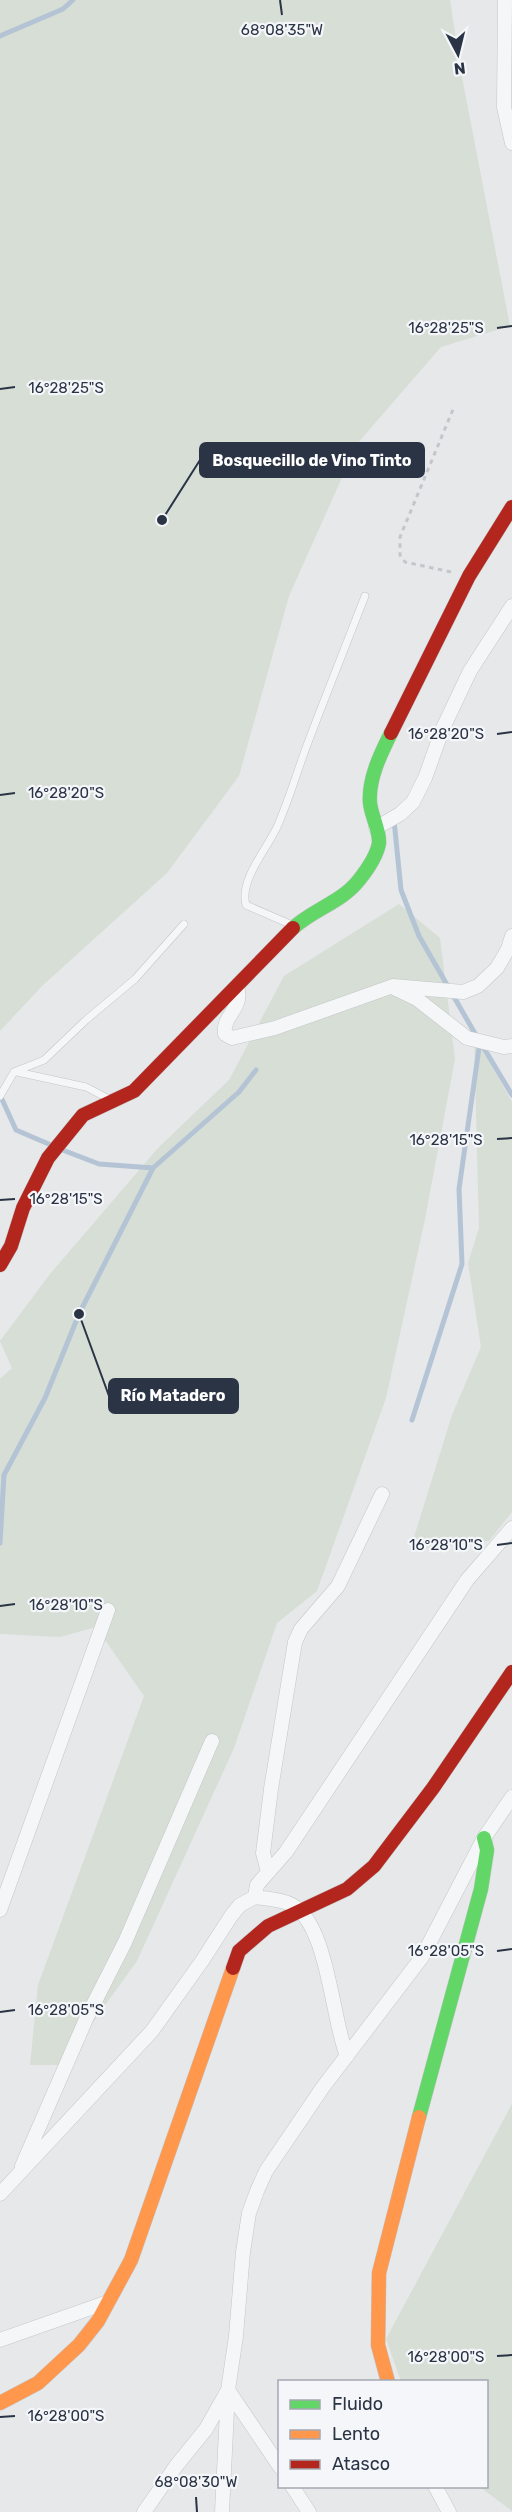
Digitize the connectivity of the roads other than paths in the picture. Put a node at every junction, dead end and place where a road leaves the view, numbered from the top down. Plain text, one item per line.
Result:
1 (505, 0) edge
2 (512, 143) edge
3 (512, 507) edge
4 (365, 596) dead end
5 (512, 606) edge
6 (376, 828) junction
7 (184, 924) dead end
8 (295, 926) junction
9 (512, 936) edge
10 (237, 987) junction
11 (391, 987) junction
12 (512, 1046) edge
13 (14, 1072) junction
14 (0, 1096) edge
15 (113, 1102) junction
16 (0, 1265) edge
17 (382, 1494) dead end
18 (512, 1528) edge
19 (108, 1611) dead end
20 (512, 1672) edge
21 (212, 1741) dead end
22 (512, 1797) edge
23 (484, 1838) junction
24 (268, 1872) junction
25 (255, 1897) junction
26 (298, 1909) junction
27 (0, 1910) edge
28 (347, 2055) junction
29 (18, 2176) junction
30 (0, 2194) edge
31 (108, 2302) junction
32 (0, 2340) edge
33 (387, 2380) edge
34 (228, 2390) junction
35 (0, 2403) edge
36 (278, 2465) edge
37 (293, 2488) edge
38 (436, 2488) edge
39 (144, 2512) edge
40 (222, 2512) edge
41 (309, 2512) edge
42 (449, 2512) edge

1 - 2 street
3 - 6 street
4 - 8 lane
5 - 6 street
6 - 8 street
7 - 13 lane
8 - 10 street
9 - 11 street
10 - 11 street
10 - 15 street
11 - 12 street
13 - 14 lane
13 - 15 lane
15 - 16 street
17 - 24 street
18 - 24 street
19 - 27 street
20 - 26 street
21 - 29 street
22 - 23 street
23 - 28 street
23 - 33 street
24 - 25 street
25 - 26 street
25 - 29 street
26 - 28 street
26 - 31 street
28 - 34 street
29 - 30 street
31 - 32 street
31 - 35 street
34 - 36 street
34 - 39 street
34 - 40 street
37 - 41 street
38 - 42 street

